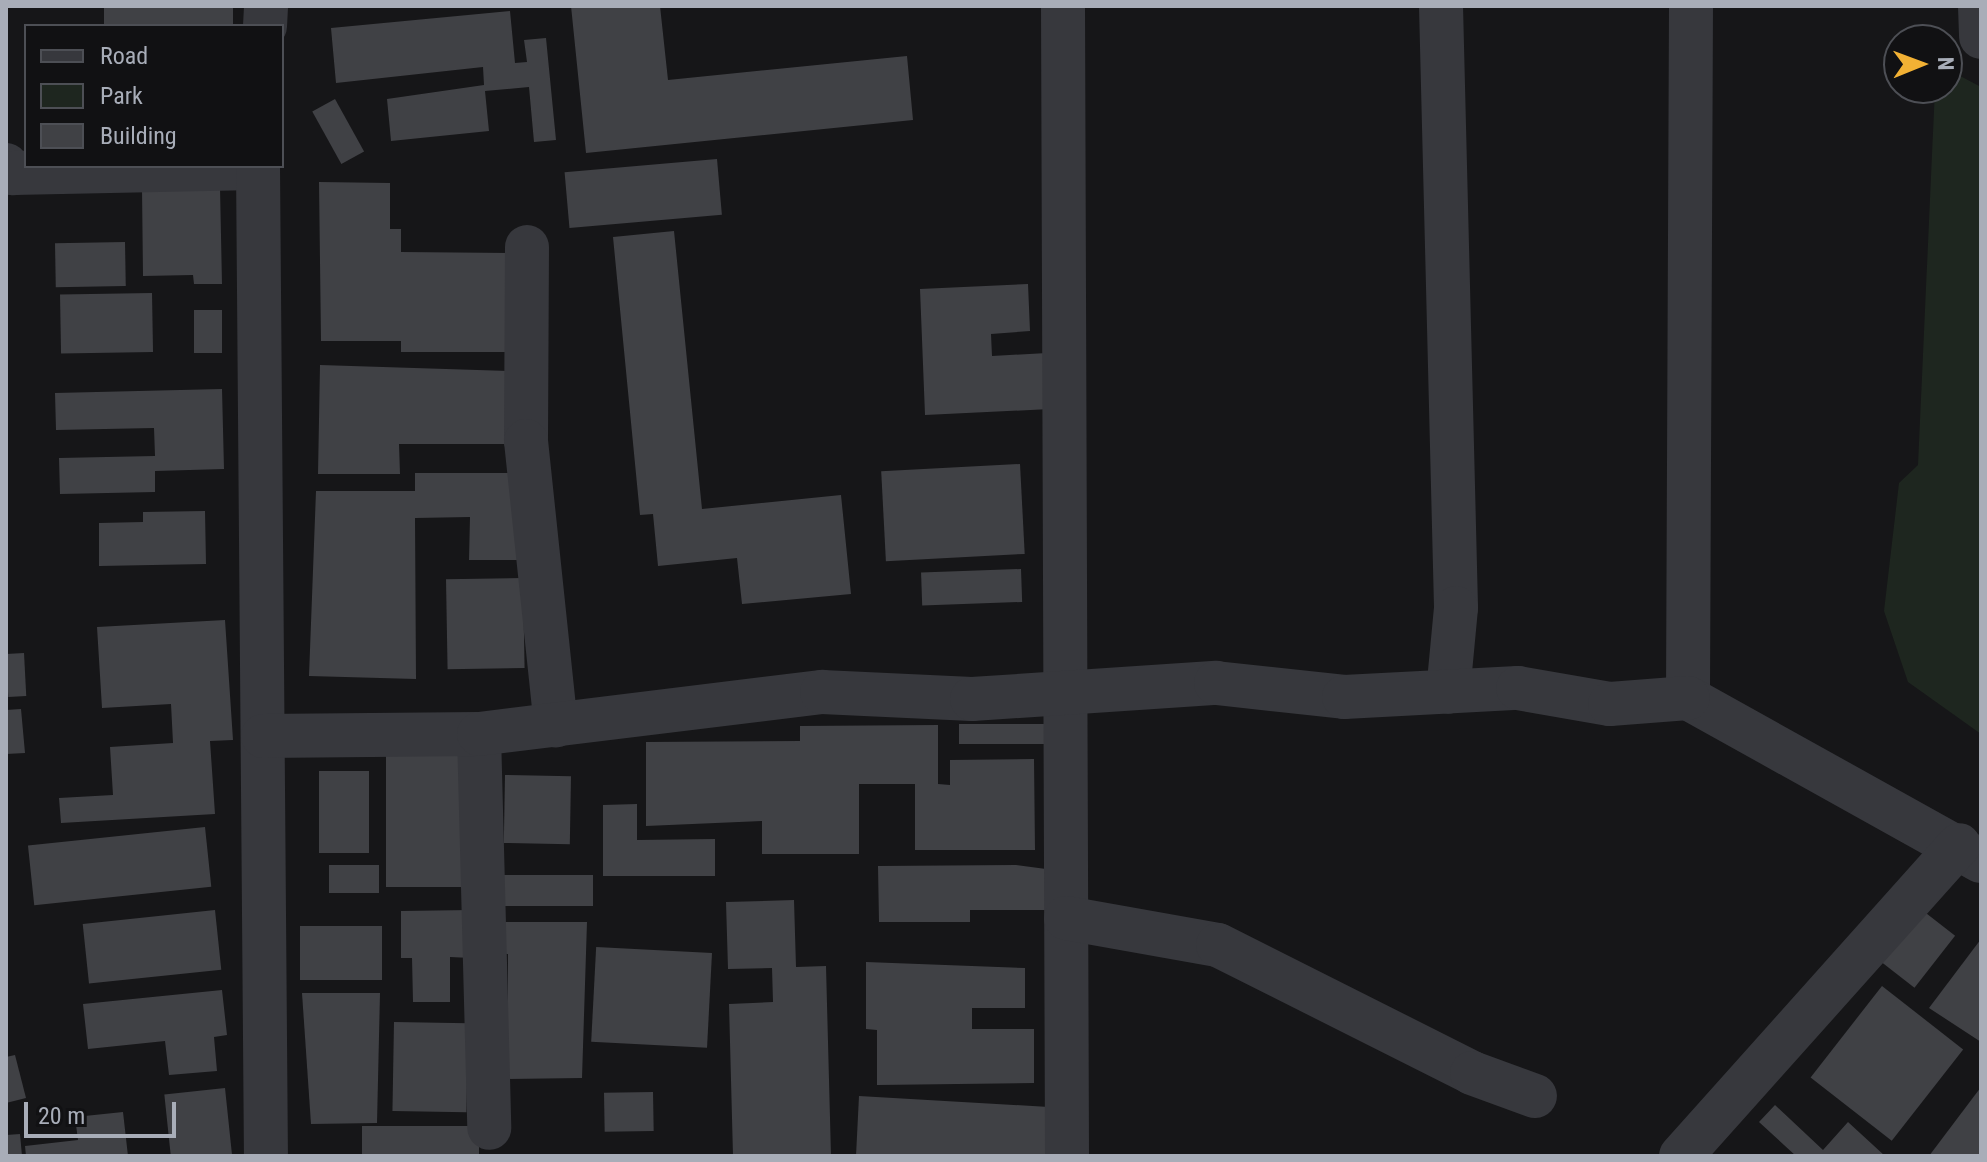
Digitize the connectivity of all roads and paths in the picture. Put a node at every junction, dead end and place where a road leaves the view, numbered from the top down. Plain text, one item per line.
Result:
1 (1063, 6) edge
2 (1441, 6) edge
3 (1691, 6) edge
4 (1980, 6) edge
5 (1981, 37) edge
6 (6, 165) edge
7 (217, 168) edge
8 (258, 168) edge
9 (527, 247) dead end
10 (1065, 689) junction
11 (1448, 692) junction
12 (1688, 698) junction
13 (556, 725) junction
14 (479, 734) junction
15 (263, 736) junction
16 (1970, 853) edge
17 (1066, 918) junction
18 (1535, 1096) dead end
19 (489, 1128) dead end
20 (266, 1156) edge
21 (1067, 1156) edge
22 (1681, 1156) edge

1 - 10 street
2 - 11 street
3 - 12 street
4 - 5 street
6 - 7 street
8 - 15 street
9 - 13 street
10 - 11 street
10 - 13 street
10 - 17 street
11 - 12 street
12 - 16 street
13 - 14 street
14 - 15 street
14 - 19 street
15 - 20 street
16 - 22 street
17 - 18 street
17 - 21 street

